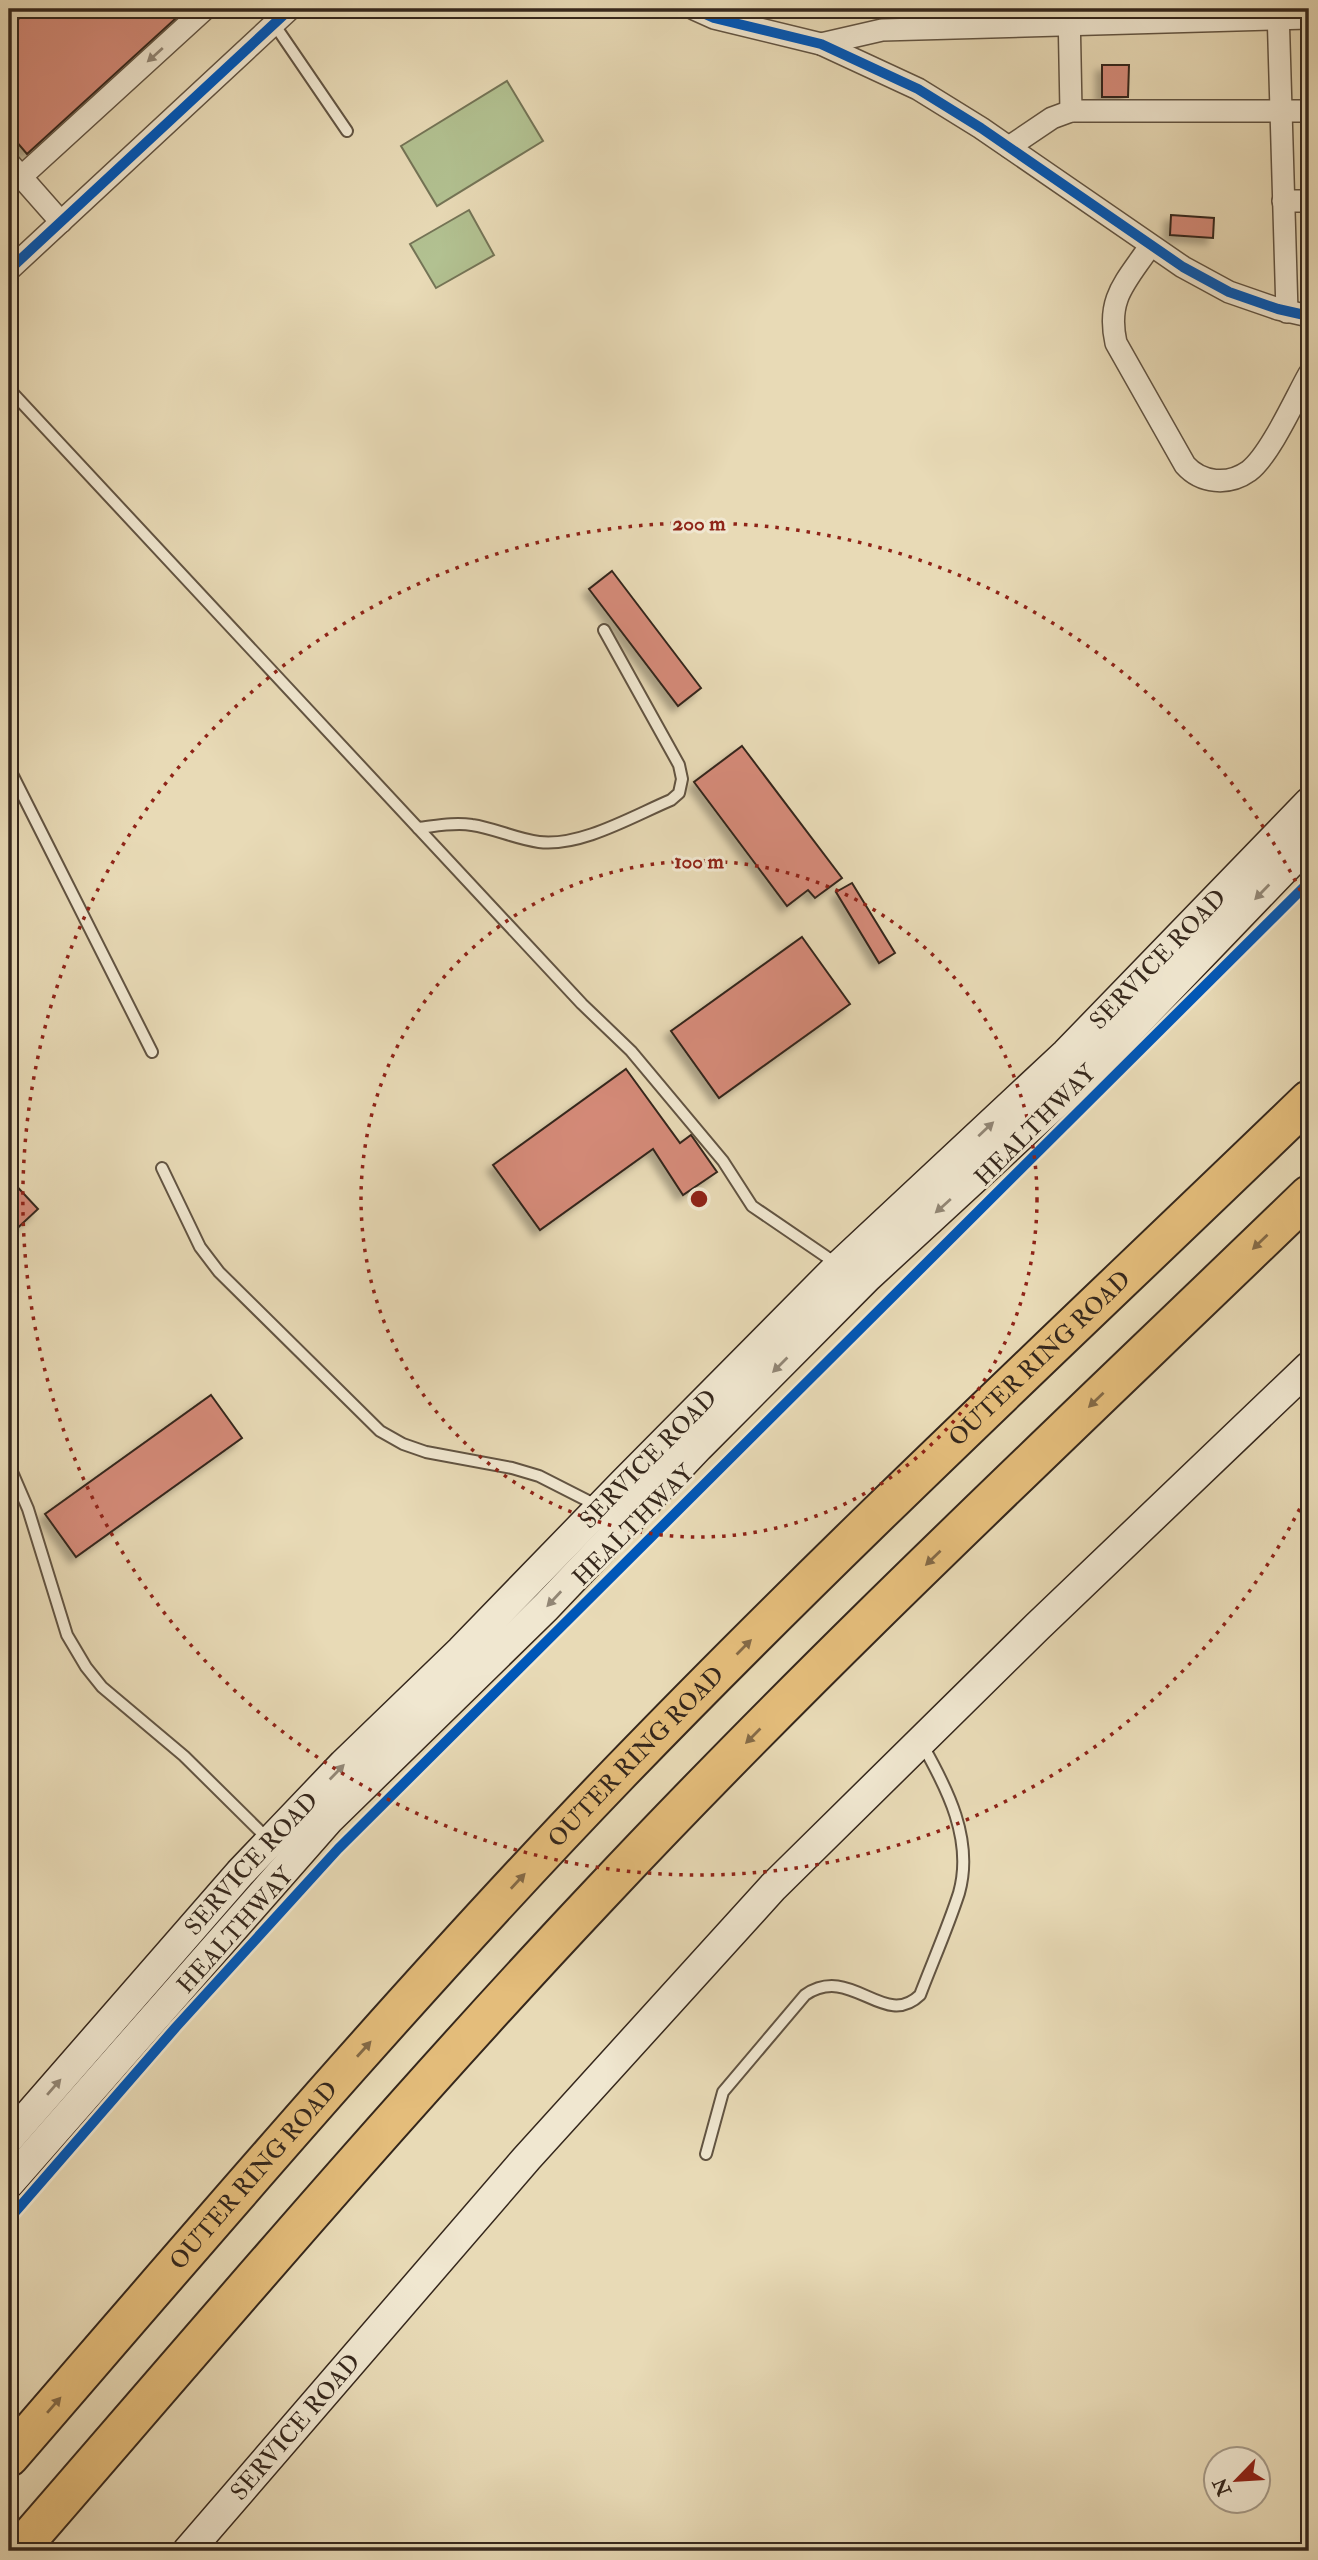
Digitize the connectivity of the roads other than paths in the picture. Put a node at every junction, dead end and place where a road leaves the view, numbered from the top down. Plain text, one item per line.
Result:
1 (205, 9) edge
2 (290, 9) edge
3 (702, 11) edge
4 (1278, 13) edge
5 (1070, 17) edge
6 (1309, 18) edge
7 (274, 24) junction
8 (821, 44) junction
9 (1071, 111) junction
10 (1281, 111) junction
11 (1309, 111) edge
12 (347, 131) dead end
13 (1009, 147) junction
14 (14, 170) edge
15 (1283, 201) junction
16 (1309, 201) edge
17 (61, 222) junction
18 (1150, 246) junction
19 (9, 270) edge
20 (1287, 312) junction
21 (1309, 316) edge
22 (1309, 374) edge
23 (9, 389) edge
24 (604, 630) dead end
25 (9, 768) edge
26 (1309, 803) edge
27 (418, 828) junction
28 (1309, 843) edge
29 (152, 1052) dead end
30 (1309, 1100) edge
31 (162, 1168) dead end
32 (1309, 1195) edge
33 (839, 1266) junction
34 (1309, 1367) edge
35 (9, 1465) edge
36 (600, 1507) junction
37 (921, 1741) junction
38 (270, 1841) junction
39 (9, 2138) edge
40 (706, 2154) dead end
41 (9, 2183) edge
42 (9, 2457) edge
43 (18, 2551) edge
44 (188, 2551) edge

1 -> 14 street
2 - 7 street
3 - 8 street
4 - 5 street
4 - 6 street
4 - 10 street
5 - 8 street
5 - 9 street
7 - 12 lane
7 - 17 street
8 - 13 street
9 - 10 street
9 - 13 street
10 - 11 street
10 - 15 street
13 - 18 street
14 - 17 street
15 - 16 street
15 - 20 street
17 - 19 street
18 - 20 street
18 - 22 street
20 - 21 street
23 - 27 lane
24 - 27 lane
25 - 29 lane
33 -> 26 main road, SERVICE ROAD
27 - 33 lane
28 -> 41 main road
42 -> 30 highway, OUTER RING ROAD
31 - 36 lane
32 -> 43 highway
33 - 36 main road, SERVICE ROAD
34 - 37 main road, SERVICE ROAD
35 - 38 lane
38 -> 36 main road, SERVICE ROAD
37 - 40 lane
37 - 44 main road, SERVICE ROAD
39 -> 38 main road, SERVICE ROAD

